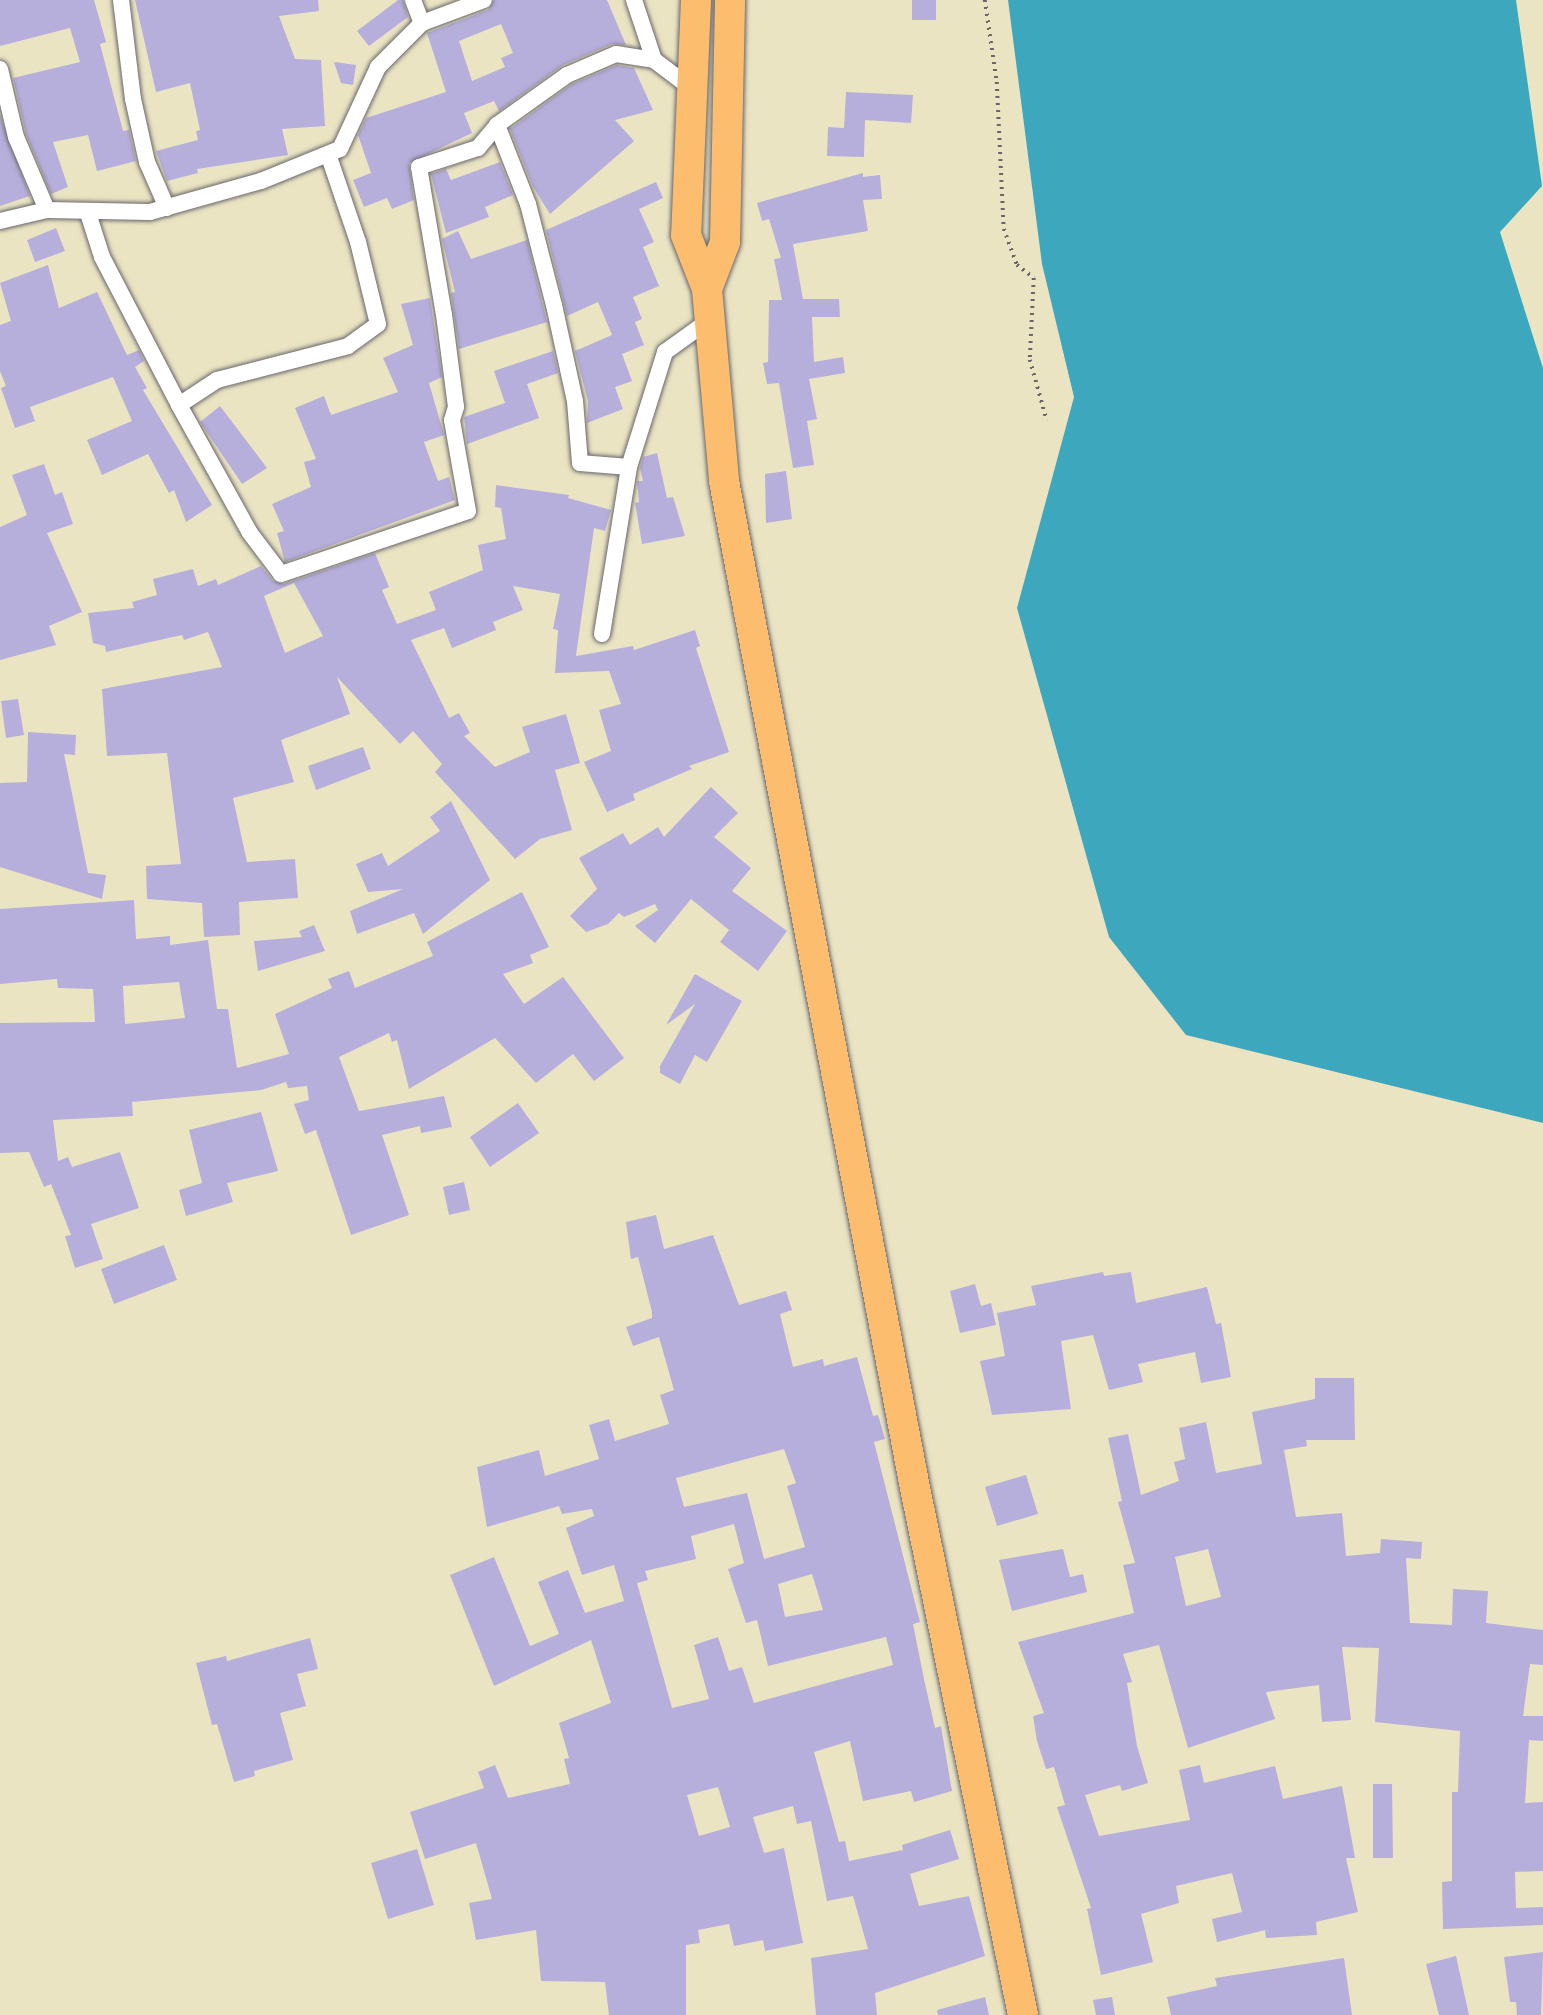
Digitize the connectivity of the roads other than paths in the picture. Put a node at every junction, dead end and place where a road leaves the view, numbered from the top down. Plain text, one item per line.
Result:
1 (121, 0) edge
2 (413, 0) edge
3 (484, 0) edge
4 (634, 0) edge
5 (696, 0) edge
6 (730, 0) edge
7 (422, 23) junction
8 (654, 60) junction
9 (0, 69) edge
10 (691, 88) junction
11 (497, 125) junction
12 (328, 153) junction
13 (167, 208) junction
14 (47, 210) junction
15 (88, 212) junction
16 (0, 221) edge
17 (707, 289) junction
18 (708, 321) junction
19 (179, 405) junction
20 (629, 467) junction
21 (602, 634) dead end
22 (1023, 2015) edge

1 - 13 street
2 - 7 street
3 - 7 street
4 - 8 street
5 - 10 highway
6 - 17 highway
7 - 12 street
8 - 10 street
8 - 11 street
9 - 14 street
10 - 17 highway
11 - 19 street
11 - 20 street
12 - 13 street
12 - 19 street
13 - 15 street
14 - 15 street
14 - 16 street
15 - 19 street
17 - 18 highway
18 - 20 street
18 - 22 highway
20 - 21 street

